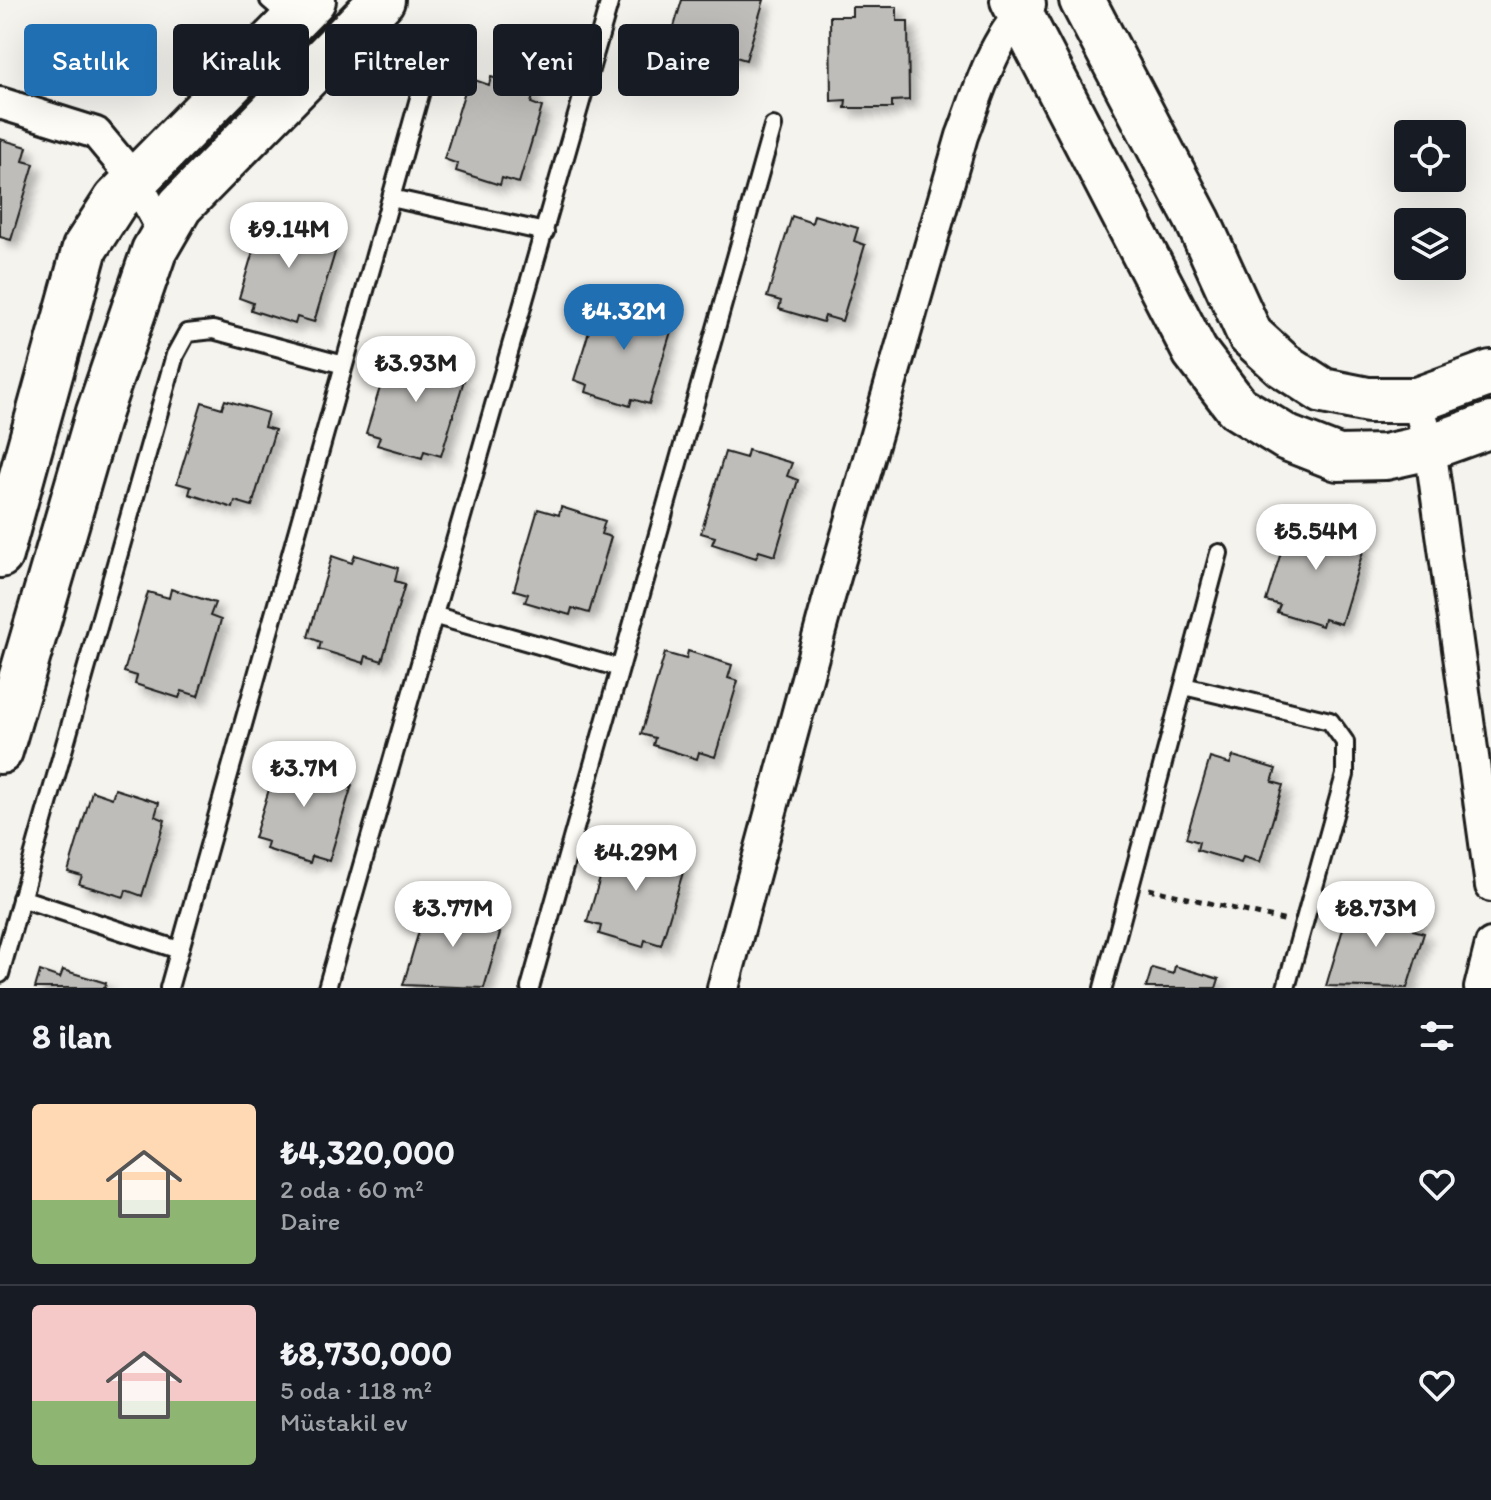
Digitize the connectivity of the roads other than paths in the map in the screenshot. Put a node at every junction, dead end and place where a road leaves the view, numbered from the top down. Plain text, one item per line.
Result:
1 (382, 0) edge
2 (610, 0) edge
3 (1082, 0) edge
4 (1023, 5) edge
5 (292, 7) edge
6 (420, 96) edge
7 (0, 103) edge
8 (773, 126) dead end
9 (136, 181) junction
10 (391, 198) junction
11 (545, 232) junction
12 (164, 233) junction
13 (344, 365) junction
14 (1491, 373) edge
15 (1417, 400) junction
16 (1491, 425) edge
17 (1430, 447) junction
18 (1219, 553) dead end
19 (0, 555) edge
20 (436, 616) junction
21 (620, 668) junction
22 (1184, 686) junction
23 (0, 751) edge
24 (1491, 886) edge
25 (21, 898) junction
26 (1491, 944) edge
27 (179, 950) junction
28 (0, 974) edge
29 (169, 988) edge
30 (327, 988) edge
31 (530, 988) edge
32 (723, 988) edge
33 (1103, 988) edge
34 (1286, 988) edge
35 (1480, 988) edge

1 - 12 street
2 - 11 lane
3 - 15 street
4 - 17 street
4 - 32 street
5 - 9 street
6 - 10 lane
7 - 9 street
8 - 21 lane
9 - 12 street
9 - 19 street
10 - 11 lane
10 - 13 lane
11 - 20 lane
12 - 23 street
13 - 25 lane
13 - 27 lane
14 - 15 street
15 - 17 street
16 - 17 street
17 - 24 street
18 - 22 lane
20 - 21 lane
20 - 30 lane
21 - 31 lane
22 - 33 lane
22 - 34 lane
25 - 27 lane
25 - 28 lane
26 - 35 street
27 - 29 lane

